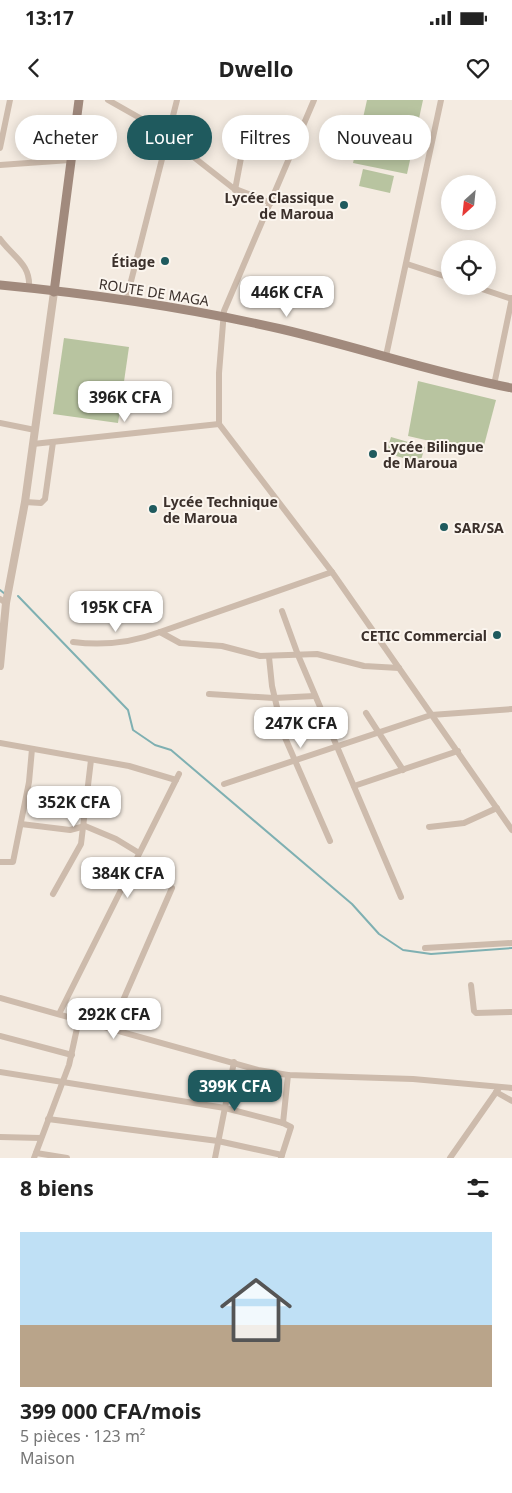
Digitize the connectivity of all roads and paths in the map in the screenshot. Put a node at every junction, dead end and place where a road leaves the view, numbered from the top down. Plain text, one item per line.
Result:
1 (10, 100) edge
2 (78, 100) edge
3 (108, 100) edge
4 (177, 100) edge
5 (314, 100) edge
6 (441, 100) edge
7 (76, 115) edge
8 (135, 115) edge
9 (173, 115) edge
10 (0, 148) edge
11 (70, 160) joint
12 (162, 160) edge
13 (198, 160) edge
14 (241, 160) edge
15 (0, 165) edge
16 (235, 190) junction
17 (271, 203) junction
18 (0, 240) edge
19 (407, 264) junction
20 (441, 275) edge
21 (0, 285) edge
22 (29, 288) junction
23 (54, 292) junction
24 (496, 294) edge
25 (512, 299) edge
26 (126, 301) junction
27 (222, 317) junction
28 (386, 356) junction
29 (494, 385) junction
30 (512, 388) edge
31 (0, 423) edge
32 (219, 424) junction
33 (35, 430) junction
34 (53, 442) junction
35 (33, 444) junction
36 (25, 502) junction
37 (332, 572) junction
38 (3, 601) edge
39 (282, 611) dead end
40 (160, 632) junction
41 (73, 642) dead end
42 (298, 655) junction
43 (269, 657) junction
44 (0, 666) edge
45 (400, 668) junction
46 (209, 694) dead end
47 (315, 696) junction
48 (274, 698) junction
49 (512, 709) edge
50 (366, 713) dead end
51 (431, 715) junction
52 (378, 732) junction
53 (0, 743) edge
54 (336, 746) junction
55 (32, 750) junction
56 (458, 751) junction
57 (91, 760) junction
58 (294, 760) junction
59 (403, 770) junction
60 (224, 784) dead end
61 (354, 786) junction
62 (497, 808) junction
63 (21, 824) junction
64 (85, 826) junction
65 (429, 827) dead end
66 (512, 830) edge
67 (330, 841) dead end
68 (139, 853) junction
69 (0, 862) edge
70 (172, 888) dead end
71 (54, 894) dead end
72 (401, 897) dead end
73 (512, 943) edge
74 (426, 948) dead end
75 (471, 985) dead end
76 (0, 998) edge
77 (512, 1012) edge
78 (59, 1014) junction
79 (79, 1019) junction
80 (111, 1028) junction
81 (0, 1036) edge
82 (72, 1055) junction
83 (234, 1062) junction
84 (0, 1072) edge
85 (288, 1075) junction
86 (61, 1082) junction
87 (512, 1088) edge
88 (498, 1090) junction
89 (512, 1101) edge
90 (225, 1108) junction
91 (48, 1119) junction
92 (283, 1123) junction
93 (0, 1137) edge
94 (41, 1138) junction
95 (218, 1141) junction
96 (35, 1155) edge
97 (282, 1156) edge
98 (67, 1158) edge
99 (215, 1158) edge
100 (450, 1158) edge

1 - 10 street
2 - 7 main road
3 - 8 street
4 - 9 street
5 - 17 street
6 - 19 street
11 - 15 street
11 - 23 main road
12 - 26 street
13 - 16 street
14 - 16 street
16 - 17 street
17 - 27 street
18 - 22 street
19 - 20 street
19 - 28 street
21 - 22 main road, ROUTE DE MAGA
22 - 23 main road, ROUTE DE MAGA
23 - 26 main road, ROUTE DE MAGA
23 - 33 street
24 - 25 street
25 - 29 street
26 - 27 main road, ROUTE DE MAGA
27 - 28 main road, ROUTE DE MAGA
27 - 32 street
28 - 29 main road, ROUTE DE MAGA
29 - 30 main road, ROUTE DE MAGA
31 - 33 street
32 - 34 street
32 - 37 street
33 - 35 street
34 - 35 street
34 - 36 street
35 - 36 street
36 - 38 street
37 - 40 street
37 - 45 street
38 - 44 street
39 - 42 street
40 - 41 street
40 - 43 street
42 - 43 street
42 - 45 street
42 - 47 street
43 - 48 street
45 - 51 street
46 - 48 street
47 - 48 street
47 - 54 street
48 - 58 street
49 - 51 street
50 - 52 street
51 - 52 street
51 - 56 street
52 - 54 street
52 - 59 street
53 - 55 street
54 - 58 street
54 - 61 street
55 - 57 street
55 - 63 street
56 - 59 street
56 - 62 street
57 - 64 street
57 - 68 street
58 - 60 street
58 - 67 street
59 - 61 street
61 - 72 street
62 - 65 street
62 - 66 street
63 - 64 street
63 - 69 street
64 - 68 street
64 - 71 street
68 - 78 street
70 - 80 street
73 - 74 street
75 - 77 street
76 - 78 street
78 - 79 street
79 - 80 street
79 - 82 street
80 - 83 street
81 - 82 street
82 - 86 street
83 - 85 street
83 - 90 street
84 - 86 street
85 - 88 street
85 - 92 street
86 - 90 street
86 - 91 street
87 - 88 street
88 - 89 street
88 - 100 street
90 - 92 street
90 - 95 street
91 - 94 street
91 - 95 street
92 - 97 street
93 - 94 street
94 - 96 street
95 - 97 street
95 - 99 street
96 - 98 street

